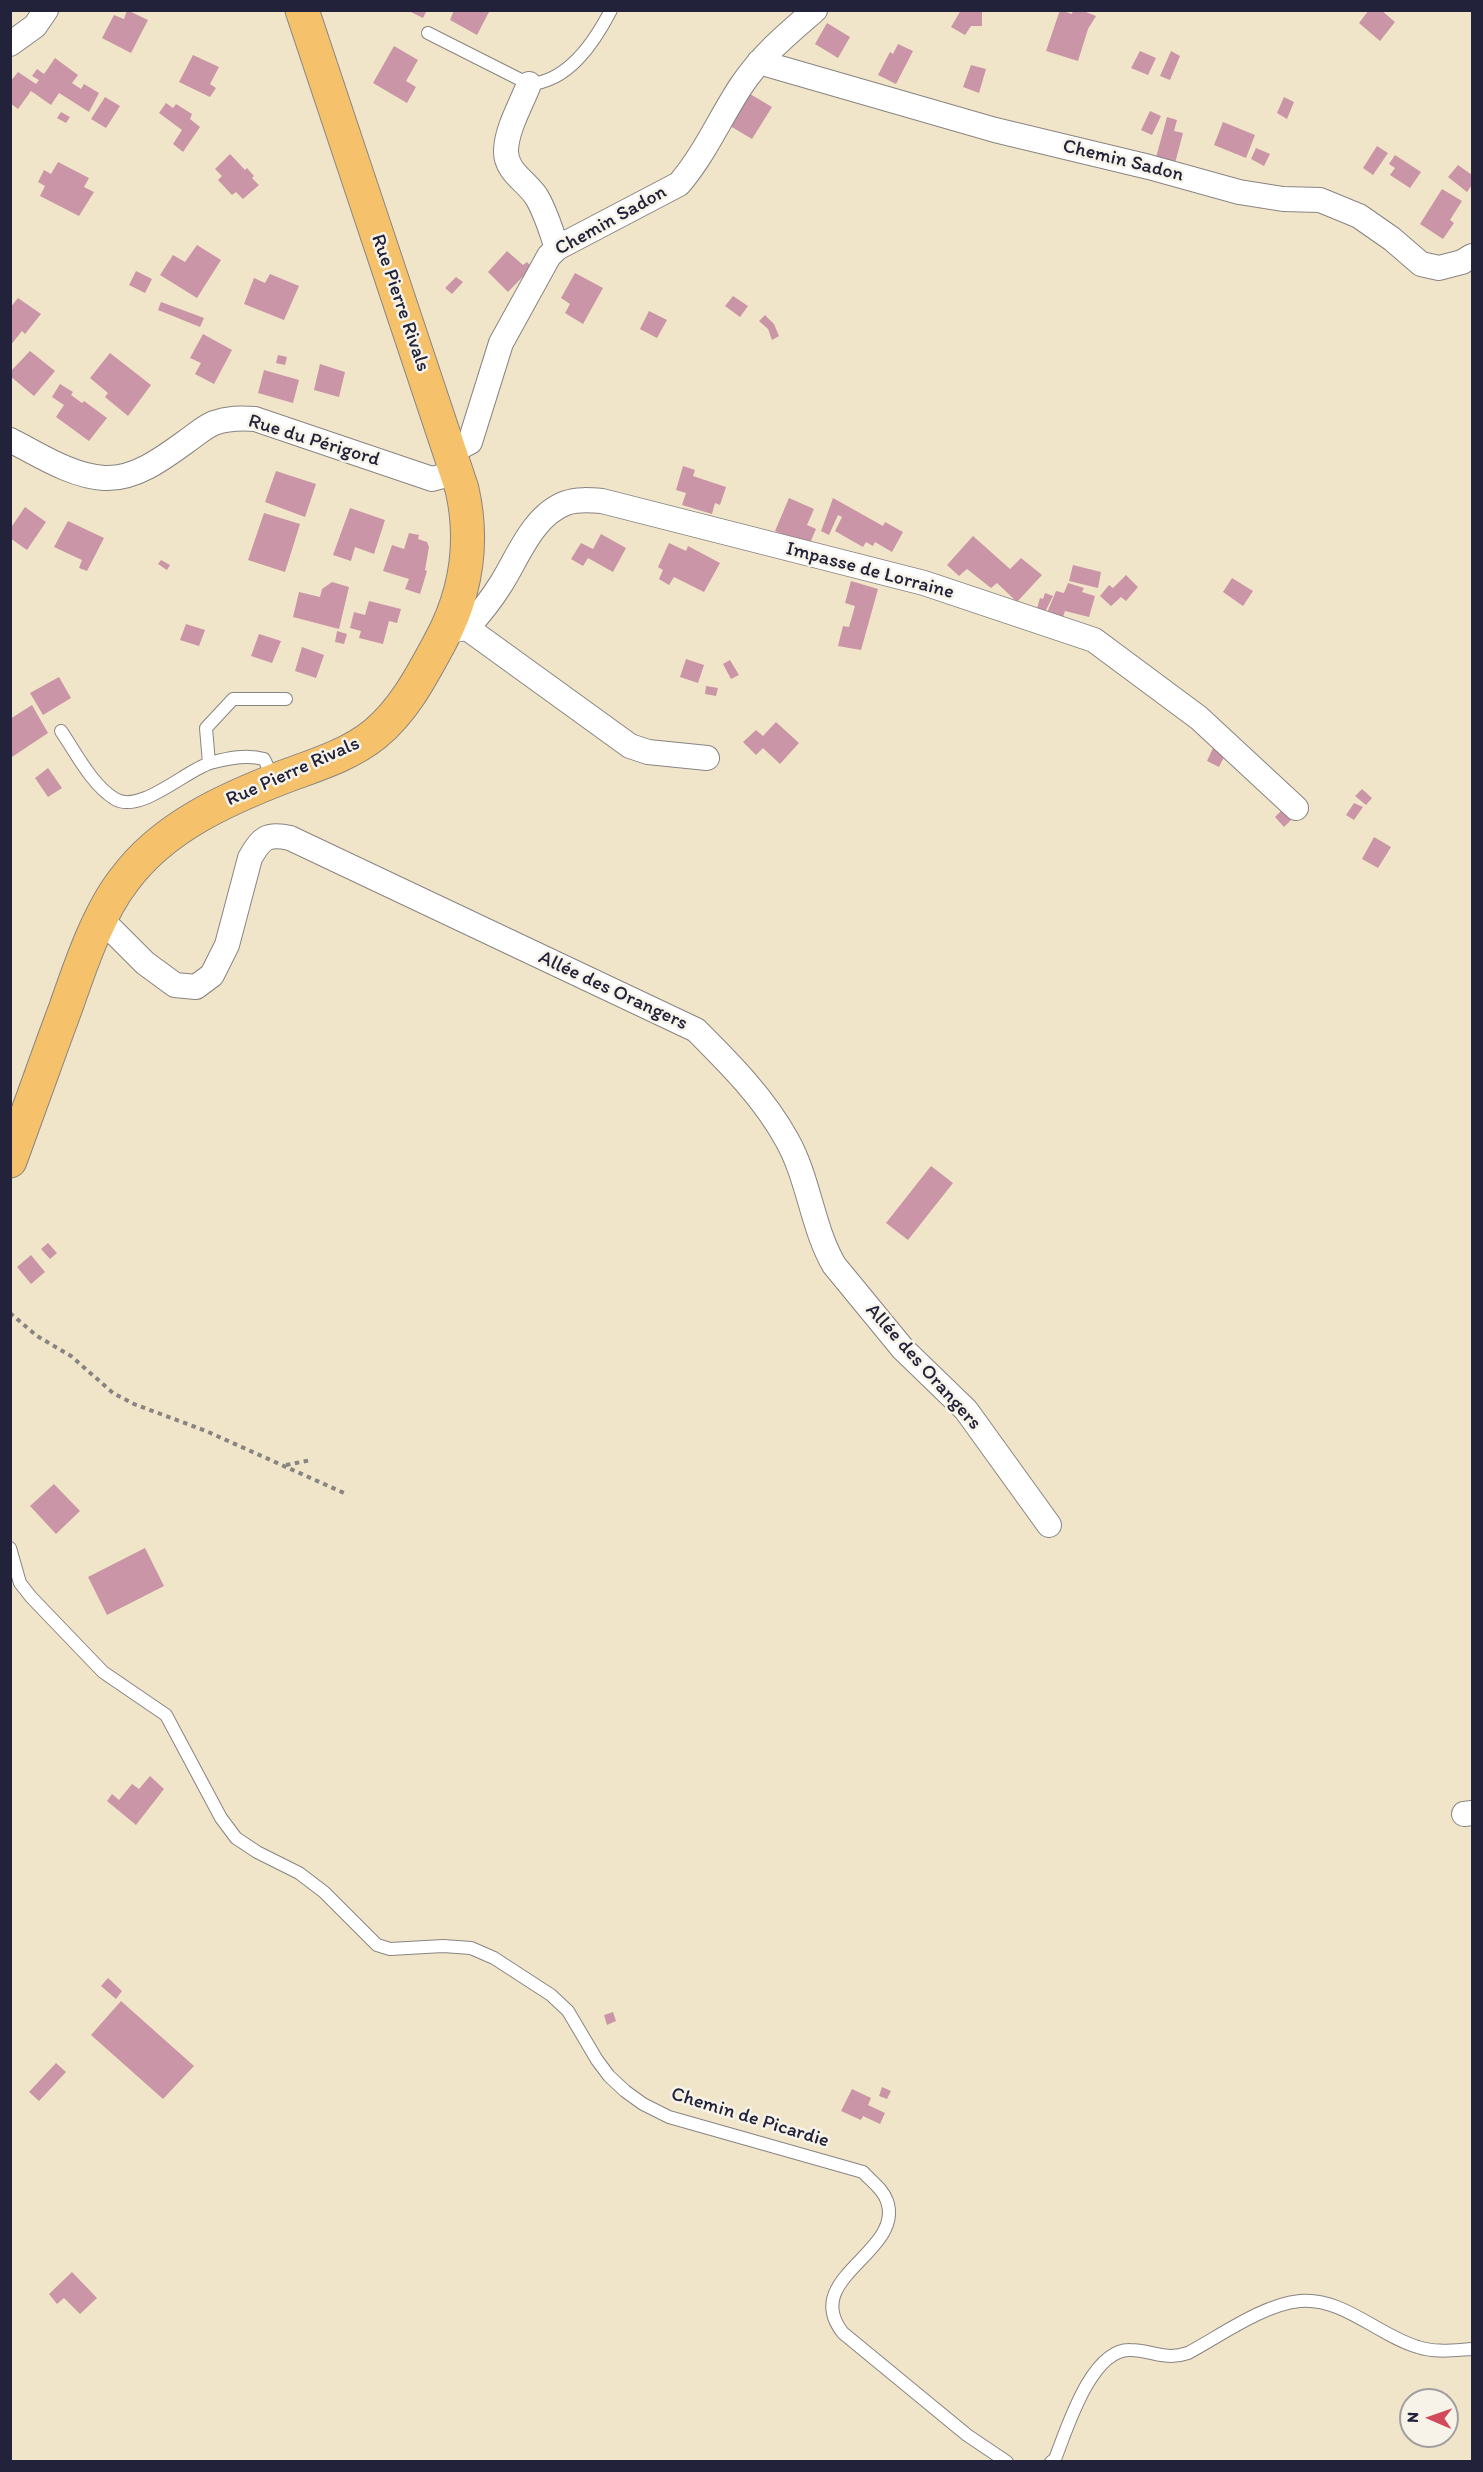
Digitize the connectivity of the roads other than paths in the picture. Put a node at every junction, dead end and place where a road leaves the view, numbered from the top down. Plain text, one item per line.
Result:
1 (46, 10) edge
2 (302, 10) edge
3 (611, 10) edge
4 (815, 10) edge
5 (428, 33) dead end
6 (10, 44) edge
7 (759, 62) junction
8 (529, 84) junction
9 (557, 248) junction
10 (1473, 256) edge
11 (10, 440) edge
12 (454, 462) junction
13 (456, 629) junction
14 (286, 699) dead end
15 (61, 731) dead end
16 (707, 758) dead end
17 (209, 763) junction
18 (274, 780) junction
19 (1296, 808) dead end
20 (102, 920) junction
21 (10, 1161) edge
22 (1049, 1526) dead end
23 (10, 1548) edge
24 (1473, 2349) edge
25 (1007, 2462) edge
26 (1051, 2462) edge

1 - 6 street
2 - 12 main road, Rue Pierre Rivals
3 - 8 lane
4 - 7 street, Chemin Sadon
5 - 8 lane
7 - 9 street, Chemin Sadon
7 - 10 street, Chemin Sadon
8 - 9 street
9 - 12 street, Chemin Sadon
11 - 12 street, Rue du Périgord
12 - 13 main road, Rue Pierre Rivals
13 - 16 street
13 - 18 main road, Rue Pierre Rivals
13 - 19 street, Impasse de Lorraine
14 - 17 lane
15 - 17 lane
17 - 18 lane
18 - 20 main road, Rue Pierre Rivals
20 - 21 main road, Rue Pierre Rivals
20 - 22 street, Allée des Orangers
23 - 25 lane, Chemin de Picardie
24 - 26 lane

